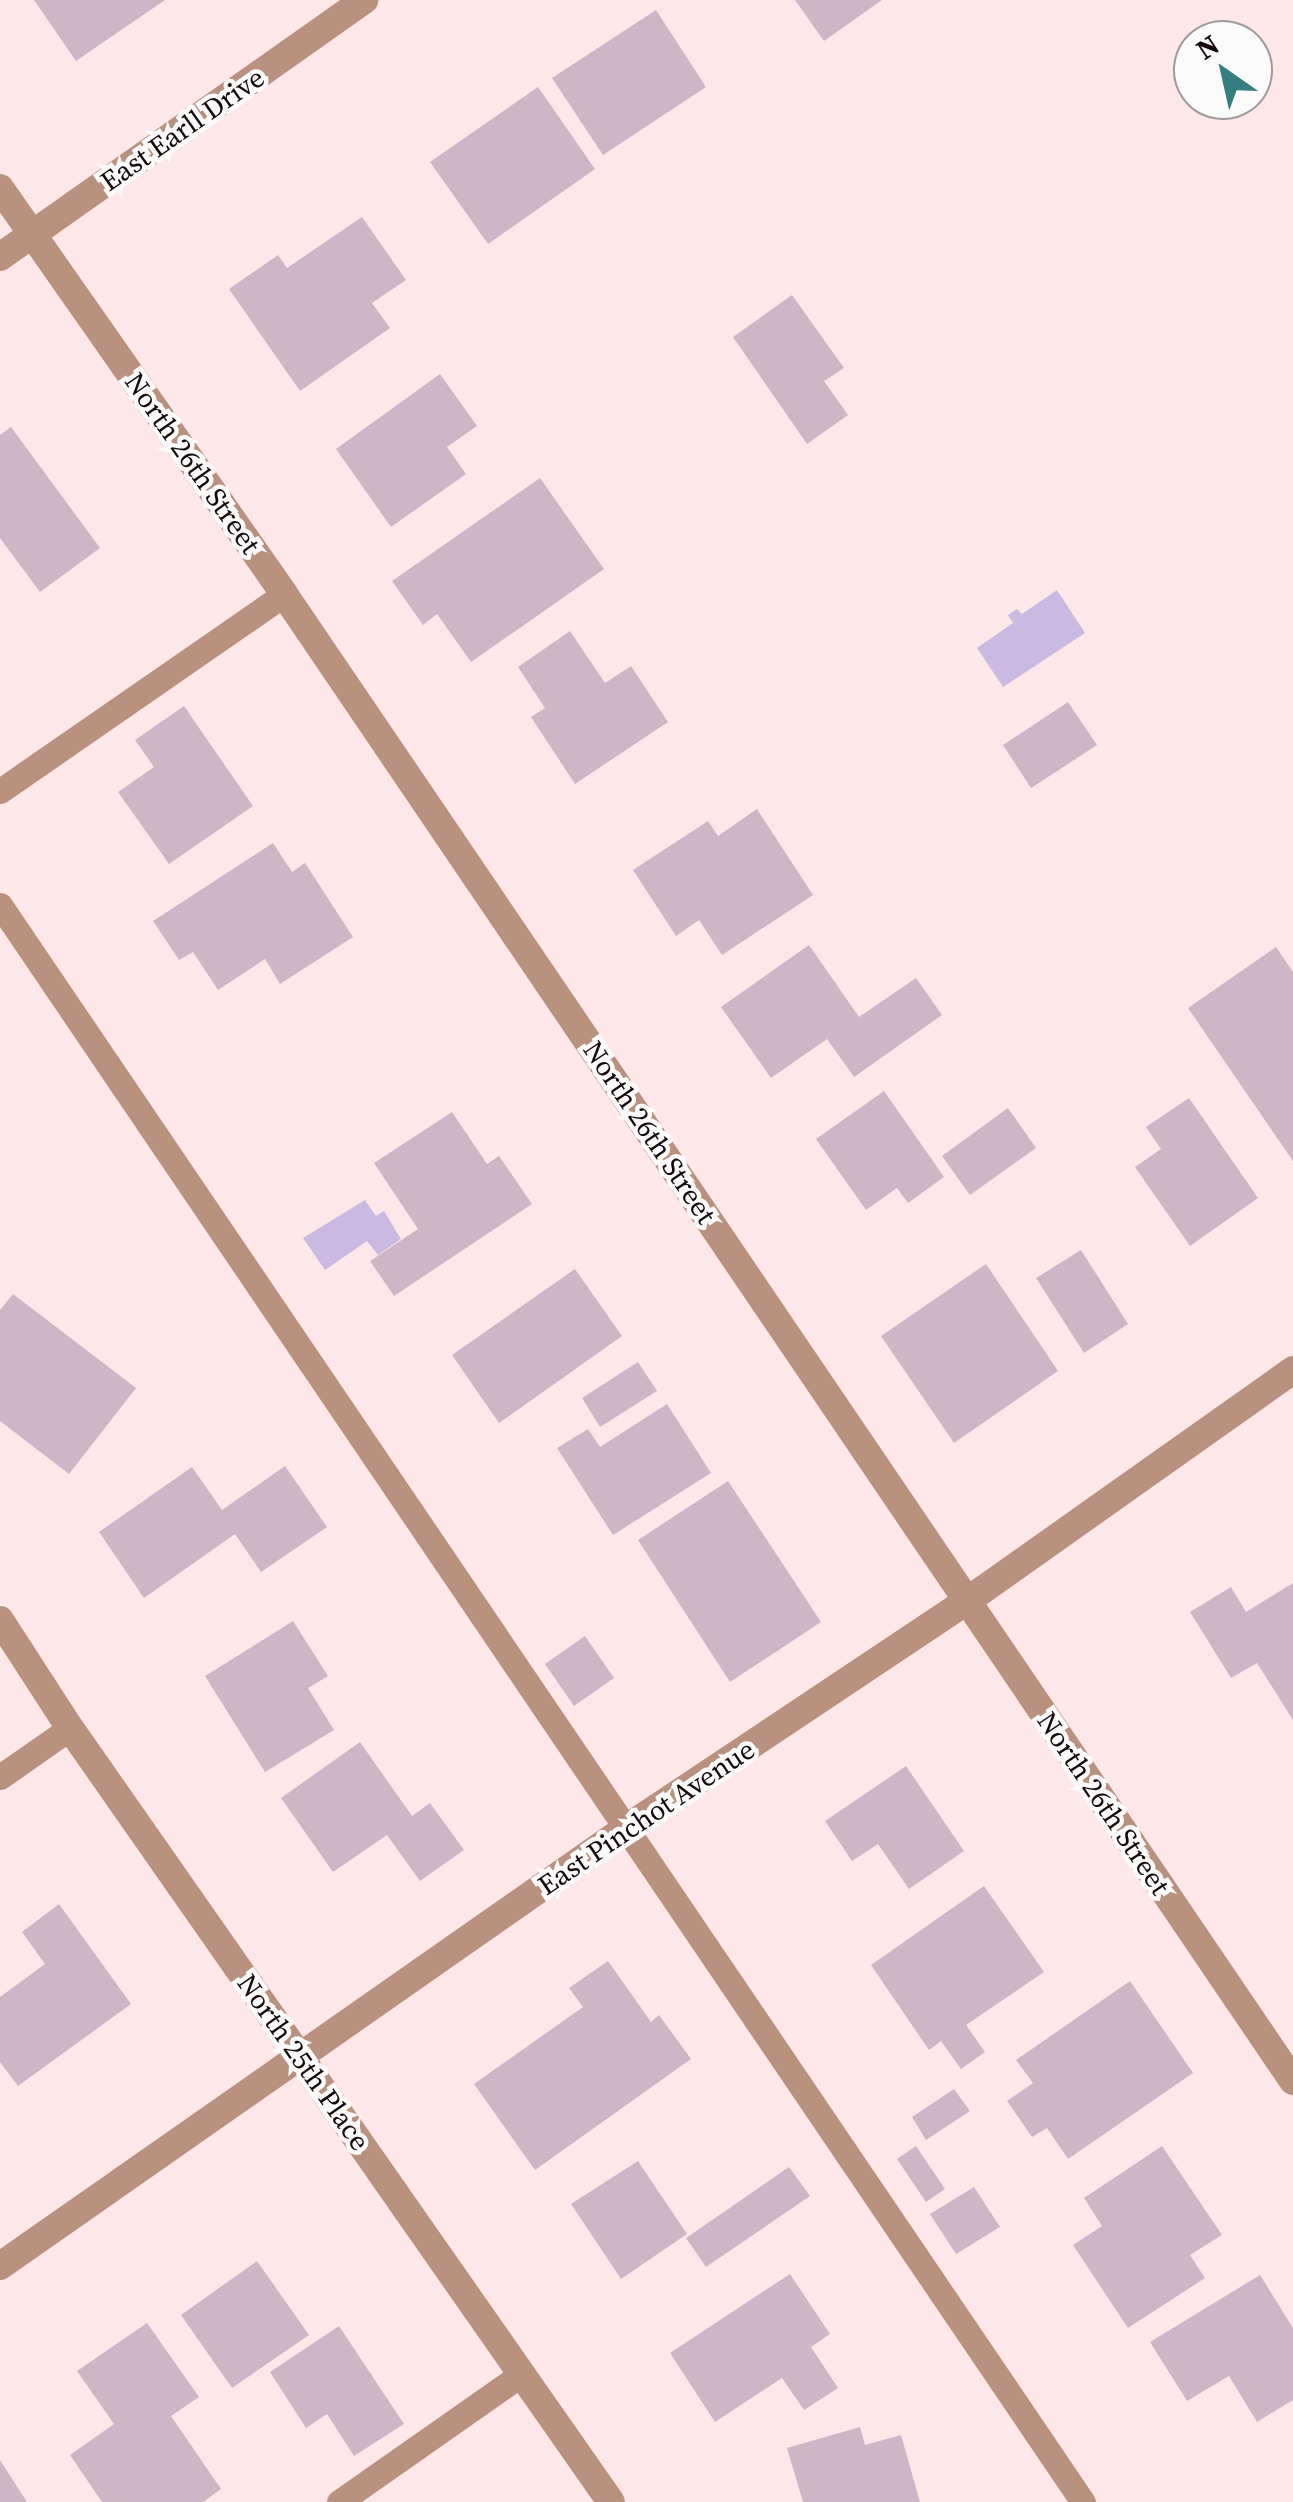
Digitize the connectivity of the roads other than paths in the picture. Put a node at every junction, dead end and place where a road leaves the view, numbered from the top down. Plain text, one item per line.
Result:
1 (351, 4) edge
2 (0, 188) edge
3 (33, 234) junction
4 (0, 257) edge
5 (284, 594) junction
6 (0, 791) edge
7 (0, 905) edge
8 (1293, 1370) edge
9 (967, 1600) junction
10 (0, 1620) edge
11 (70, 1728) junction
12 (0, 1777) edge
13 (625, 1829) junction
14 (301, 2057) junction
15 (1293, 2081) edge
16 (0, 2266) edge
17 (522, 2374) junction
18 (339, 2502) edge
19 (612, 2502) edge
20 (1083, 2502) edge

1 - 3 street, East Earll Drive
2 - 3 street, North 26th Street
3 - 4 street, East Earll Drive
3 - 5 street, North 26th Street
5 - 6 lane
5 - 9 street, North 26th Street
7 - 13 lane
8 - 9 street, East Pinchot Avenue
9 - 13 street, East Pinchot Avenue
9 - 15 street, North 26th Street
10 - 11 street, North 25th Place
11 - 12 lane
11 - 14 street, North 25th Place
13 - 14 street, East Pinchot Avenue
13 - 20 lane
14 - 16 street, East Pinchot Avenue
14 - 17 street, North 25th Place
17 - 18 lane
17 - 19 street, North 25th Place

